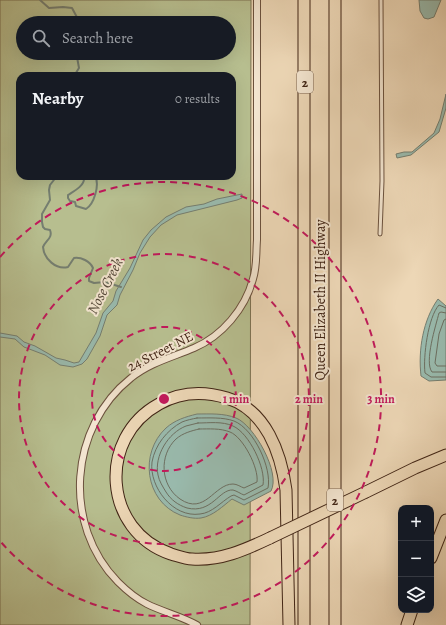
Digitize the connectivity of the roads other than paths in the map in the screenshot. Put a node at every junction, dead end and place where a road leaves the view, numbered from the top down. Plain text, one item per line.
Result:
1 (257, 0) edge
2 (304, 0) edge
3 (335, 0) edge
4 (380, 0) edge
5 (380, 234) dead end
6 (446, 455) edge
7 (446, 520) edge
8 (434, 550) edge
9 (411, 613) edge
10 (197, 625) edge
11 (289, 625) edge
12 (304, 625) edge
13 (335, 625) edge
14 (407, 625) edge

1 - 10 street, 24 Street NE
2 - 12 highway, Queen Elizabeth II Highway / 2
3 - 13 highway, Queen Elizabeth II Highway / 2
4 - 5 lane
6 - 11 highway, bridge
7 - 8 highway
9 - 14 highway

